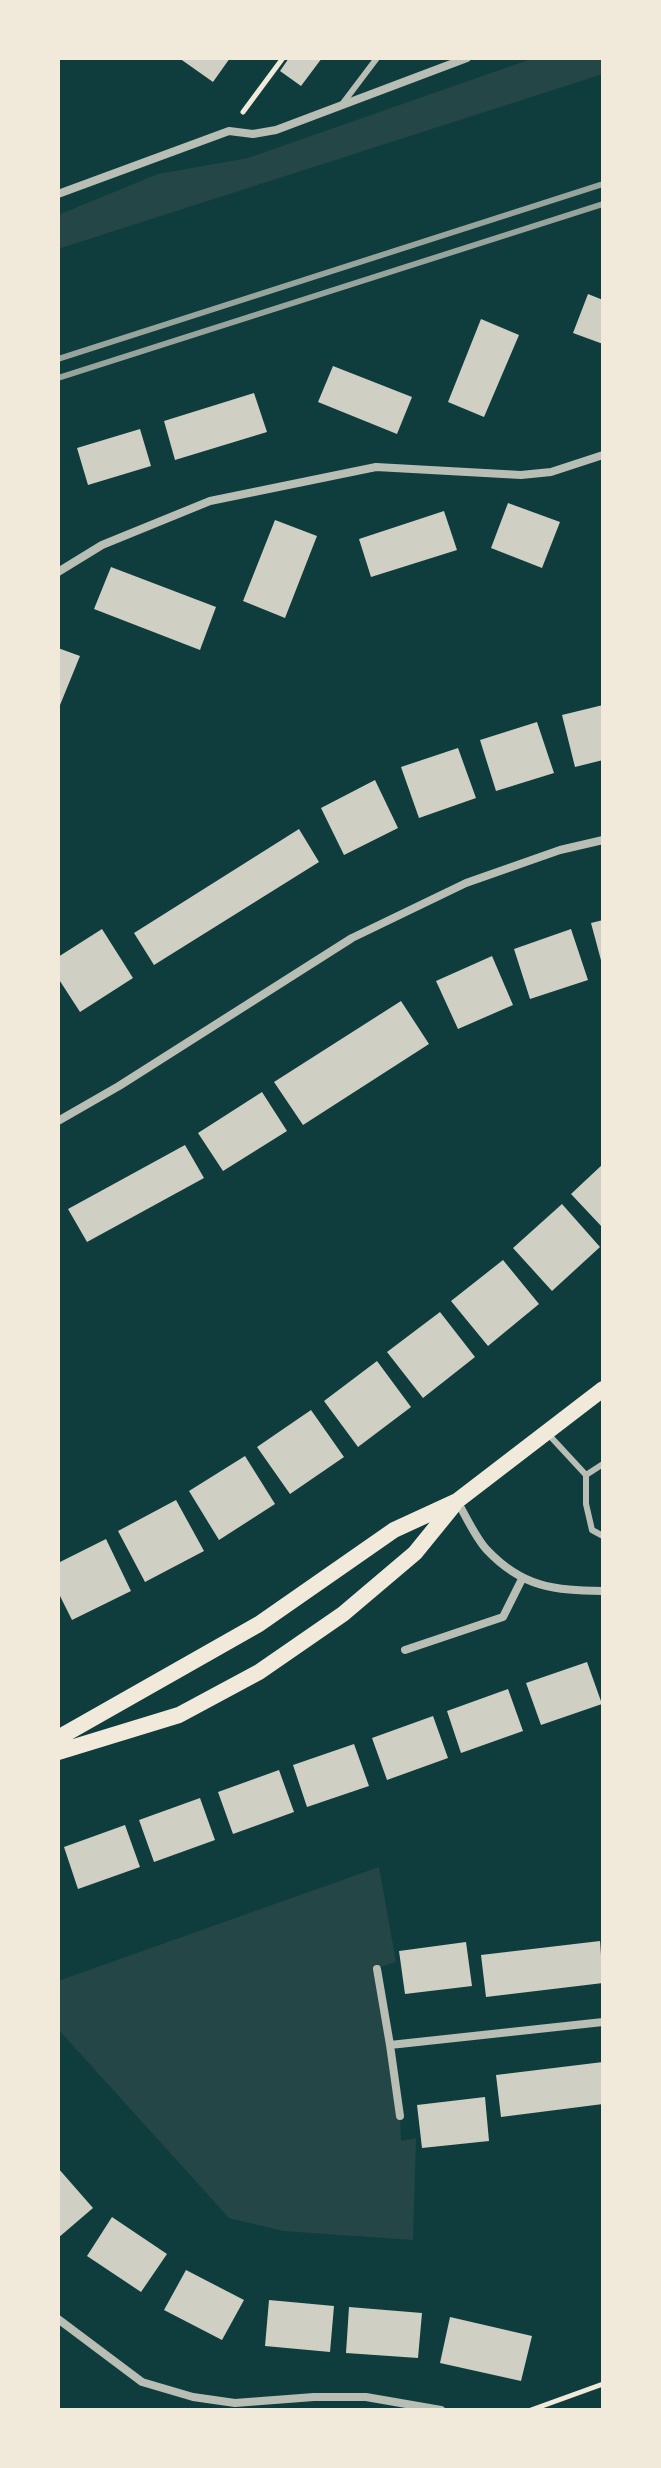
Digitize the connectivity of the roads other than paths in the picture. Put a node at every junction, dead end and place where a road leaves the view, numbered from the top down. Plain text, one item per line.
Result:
1 (377, 58) edge
2 (467, 58) edge
3 (341, 105) junction
4 (58, 194) edge
5 (603, 455) edge
6 (58, 572) edge
7 (603, 840) edge
8 (58, 1121) edge
9 (603, 1389) edge
10 (546, 1432) junction
11 (603, 1464) edge
12 (586, 1475) junction
13 (457, 1501) junction
14 (603, 1536) edge
15 (522, 1579) junction
16 (603, 1591) edge
17 (405, 1650) dead end
18 (58, 1738) edge
19 (58, 1752) edge
20 (377, 1969) dead end
21 (603, 2022) edge
22 (390, 2045) junction
23 (400, 2116) dead end
24 (58, 2319) edge
25 (441, 2410) edge

1 - 3 lane
2 - 3 street
3 - 4 street
5 - 6 street
7 - 8 street
9 - 10 main road
10 - 12 lane
10 - 13 main road
11 - 12 lane
12 - 14 lane
13 - 15 street
13 - 18 main road
13 - 19 main road
15 - 16 street
15 - 17 street
20 - 22 street
21 - 22 street
22 - 23 street
24 - 25 street

